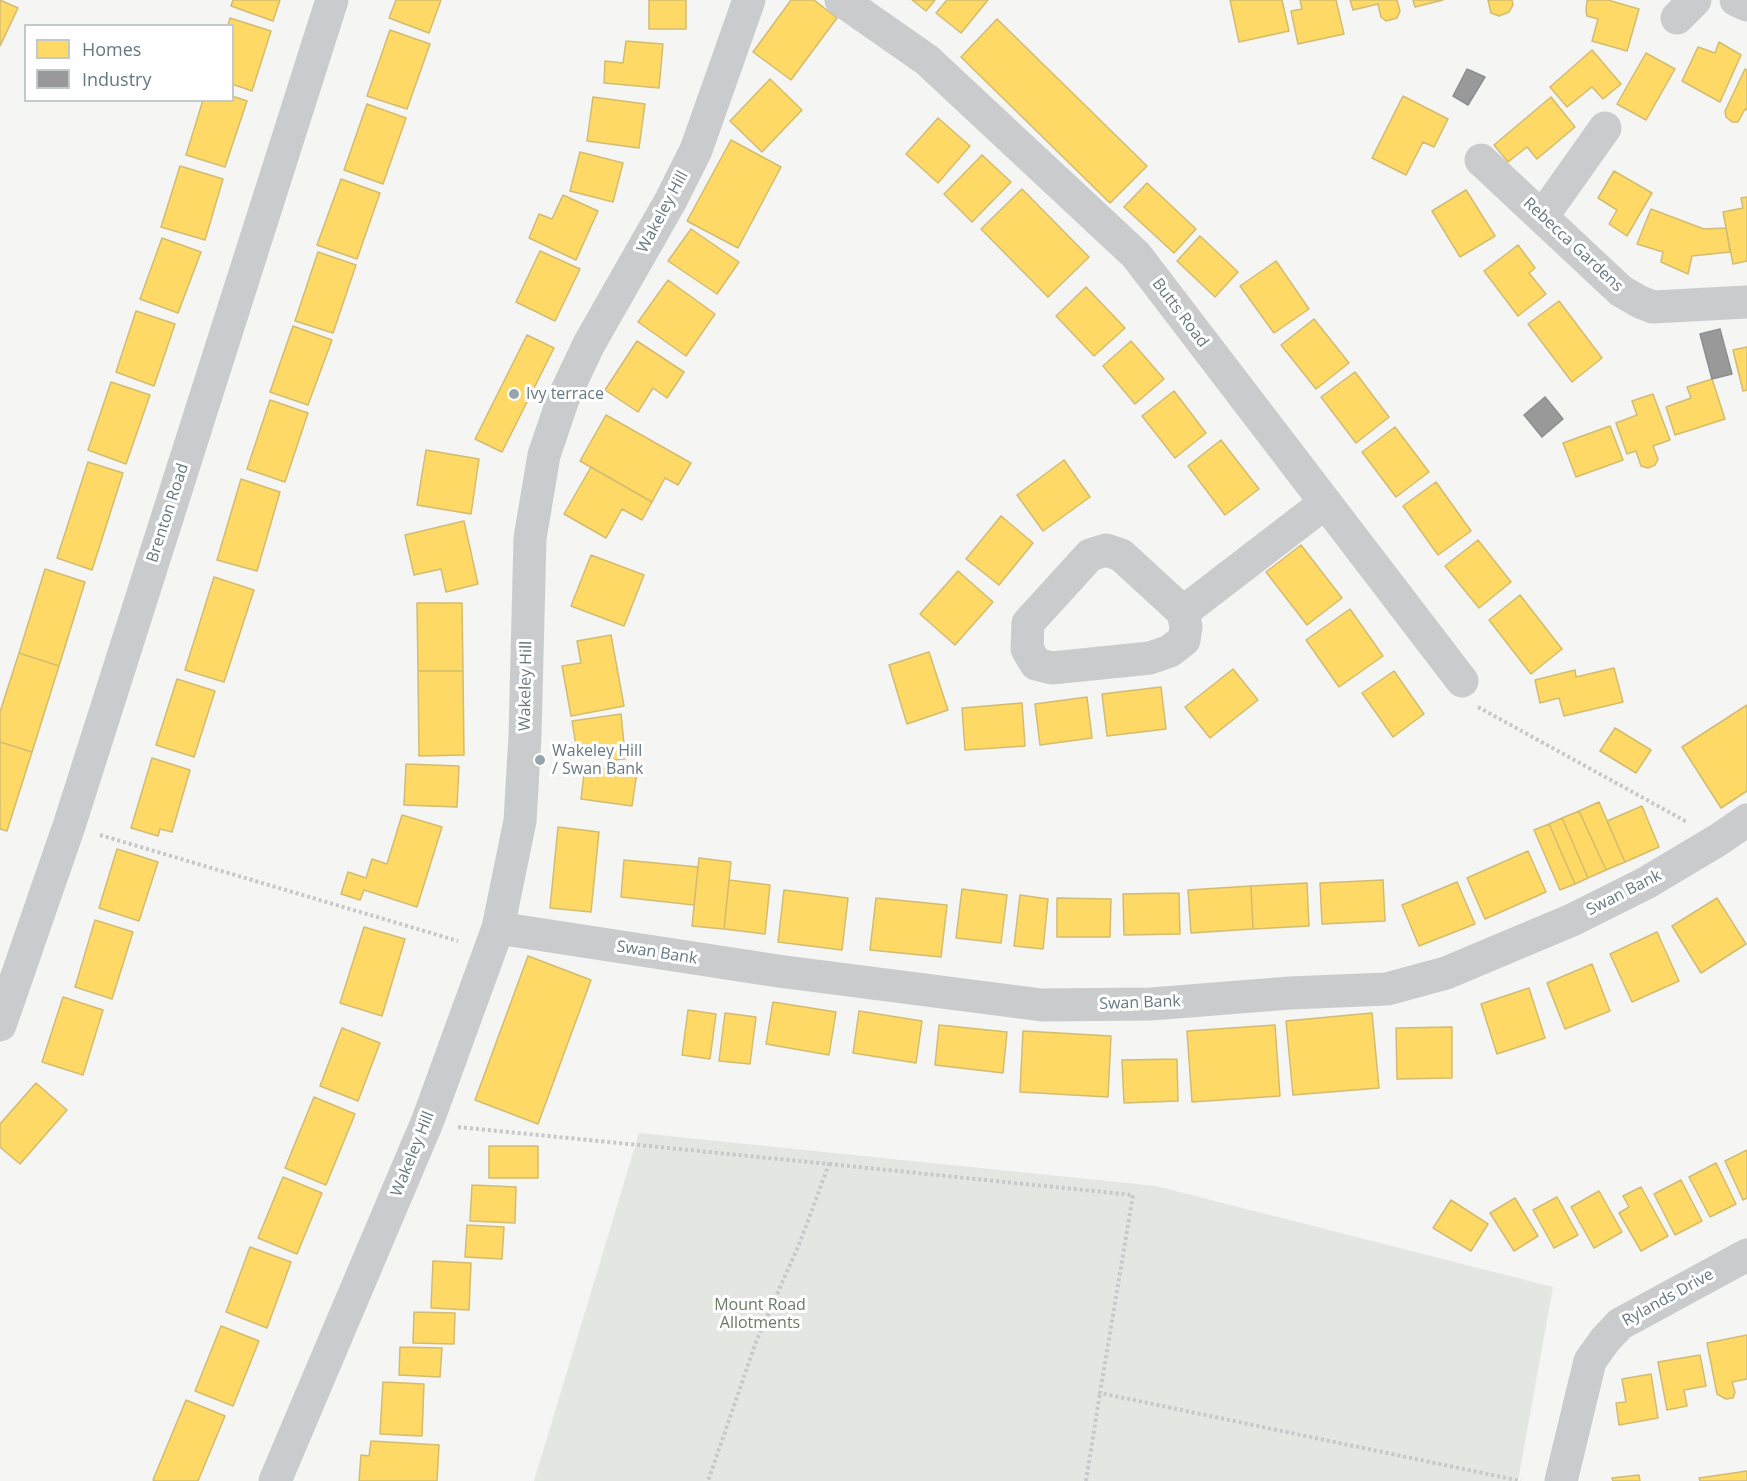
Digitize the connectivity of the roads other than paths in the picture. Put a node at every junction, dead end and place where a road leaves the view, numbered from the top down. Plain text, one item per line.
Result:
1 (332, 0) edge
2 (750, 0) edge
3 (842, 0) edge
4 (1736, 0) edge
5 (1747, 5) edge
6 (1605, 128) dead end
7 (1481, 160) dead end
8 (1542, 217) junction
9 (1747, 302) edge
10 (1325, 503) junction
11 (1183, 612) junction
12 (1462, 681) road end
13 (1747, 820) edge
14 (494, 940) junction
15 (0, 1025) edge
16 (1744, 1262) edge
17 (275, 1481) edge
18 (1562, 1481) edge

1 - 15 street, Brenton Road
2 - 14 street, Wakeley Hill
3 - 10 street, Butts Road
4 - 5 street
6 - 8 street
7 - 8 street, Rebecca Gardens
8 - 9 street, Rebecca Gardens
10 - 11 street
10 - 12 street, Butts Road
11 - 11 street
13 - 14 street, Swan Bank
14 - 17 street, Wakeley Hill
16 - 18 street, Rylands Drive

